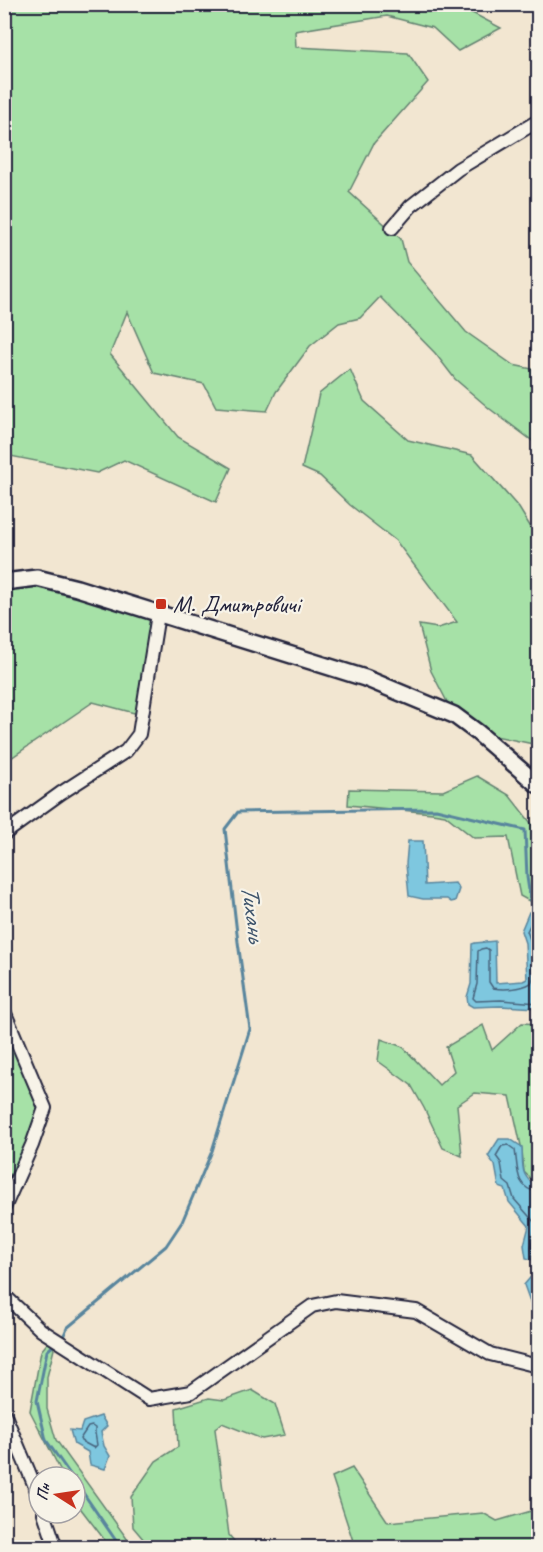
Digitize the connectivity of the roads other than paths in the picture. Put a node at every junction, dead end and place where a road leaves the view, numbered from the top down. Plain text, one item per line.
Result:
1 (538, 121) edge
2 (392, 228) dead end
3 (4, 573) edge
4 (37, 578) junction
5 (4, 582) edge
6 (158, 614) junction
7 (538, 785) edge
8 (4, 834) edge
9 (4, 1011) edge
10 (4, 1208) edge
11 (4, 1295) edge
12 (538, 1366) edge
13 (4, 1413) edge
14 (27, 1468) edge
15 (48, 1525) edge
16 (56, 1548) edge

1 - 2 street
3 - 4 street
4 - 5 main road
4 - 6 main road
6 - 7 main road
6 - 8 street
9 - 10 street
11 - 12 street
13 - 14 street
15 - 16 street

